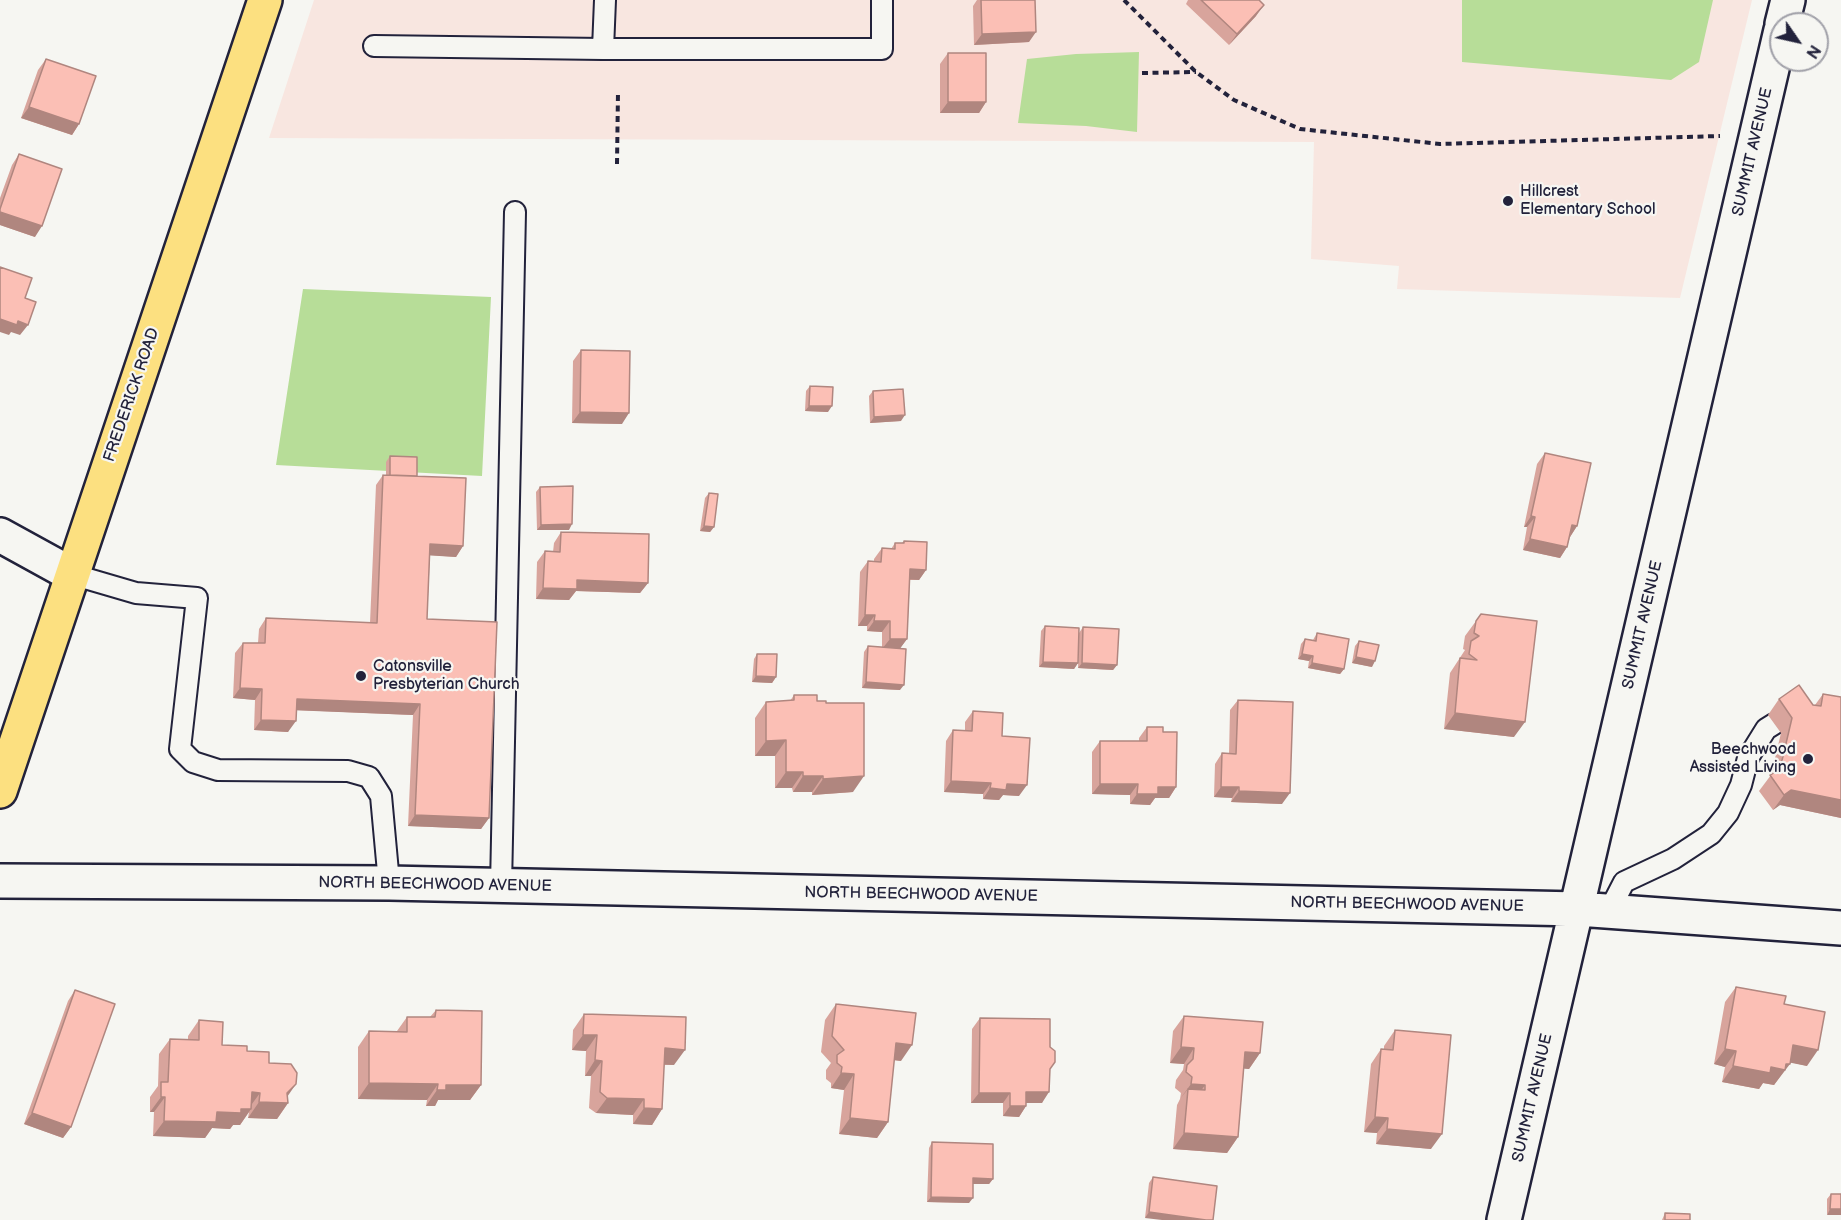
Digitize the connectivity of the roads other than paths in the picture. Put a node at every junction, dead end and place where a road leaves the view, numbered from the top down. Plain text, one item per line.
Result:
1 (265, 0) edge
2 (605, 0) edge
3 (882, 0) edge
4 (374, 46) dead end
5 (603, 49) junction
6 (1772, 72) edge
7 (515, 212) dead end
8 (0, 535) edge
9 (72, 574) junction
10 (1774, 724) dead end
11 (0, 791) edge
12 (0, 881) edge
13 (389, 884) junction
14 (501, 886) junction
15 (1594, 910) junction
16 (1841, 928) edge
17 (1504, 1220) edge

1 - 9 main road, FREDERICK ROAD
2 - 5 lane
3 - 5 lane
4 - 5 lane
6 - 15 street, SUMMIT AVENUE
7 - 14 lane
8 - 9 street
9 - 11 main road, FREDERICK ROAD
9 - 13 lane
10 - 15 lane
12 - 13 street, NORTH BEECHWOOD AVENUE
13 - 14 street, NORTH BEECHWOOD AVENUE
14 - 15 street, NORTH BEECHWOOD AVENUE
15 - 16 street, NORTH BEECHWOOD AVENUE
15 - 17 street, SUMMIT AVENUE

